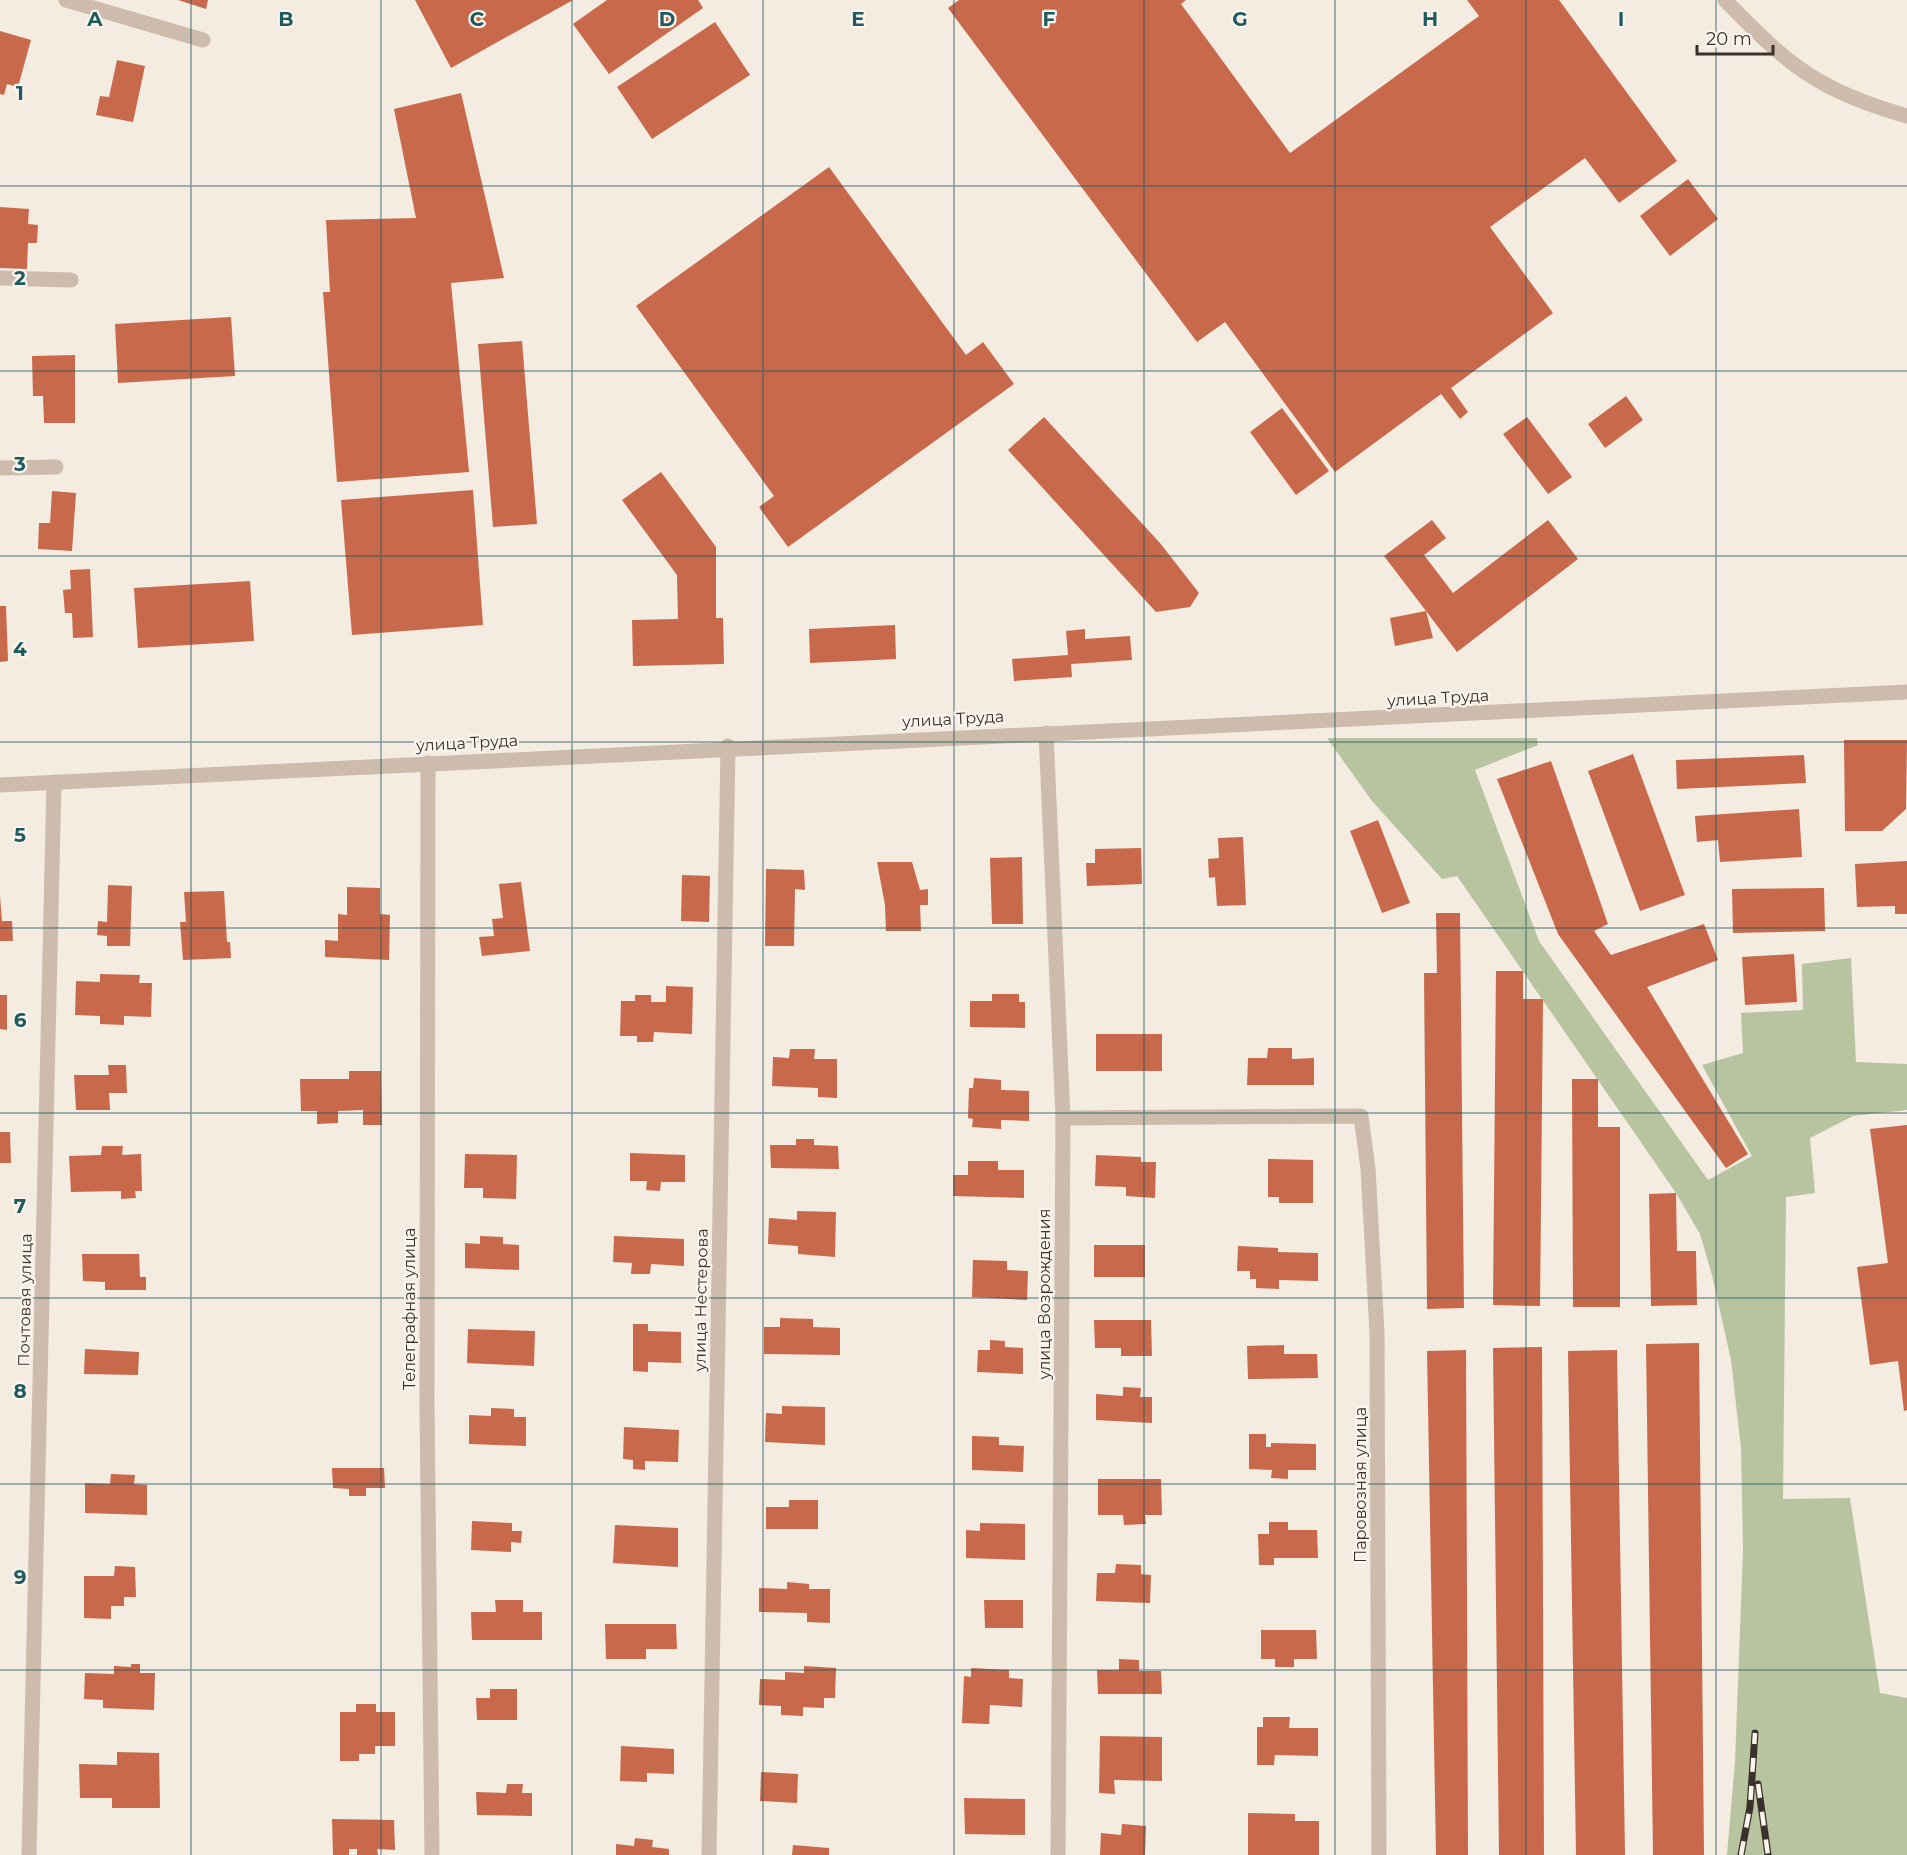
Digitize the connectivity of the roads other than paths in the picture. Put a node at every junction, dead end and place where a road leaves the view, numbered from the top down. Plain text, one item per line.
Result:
1 (66, 0) edge
2 (1725, 0) edge
3 (203, 40) dead end
4 (1907, 116) edge
5 (0, 278) edge
6 (71, 280) dead end
7 (56, 467) dead end
8 (0, 468) edge
9 (1907, 692) edge
10 (1046, 733) junction
11 (728, 746) junction
12 (428, 763) junction
13 (54, 782) junction
14 (0, 785) edge
15 (1063, 1118) junction
16 (29, 1855) edge
17 (432, 1855) edge
18 (709, 1855) edge
19 (1058, 1855) edge
20 (1379, 1855) edge

1 - 3 street
2 - 4 street
5 - 6 street
7 - 8 street
9 - 10 street, улица Труда
10 - 11 street, улица Труда
10 - 15 street, улица Возрождения
11 - 12 street, улица Труда
11 - 18 street, улица Нестерова
12 - 13 street, улица Труда
12 - 17 street, Телеграфная улица
13 - 14 street, улица Труда
13 - 16 street, Почтовая улица
15 - 19 street, улица Возрождения
15 - 20 street, Паровозная улица

